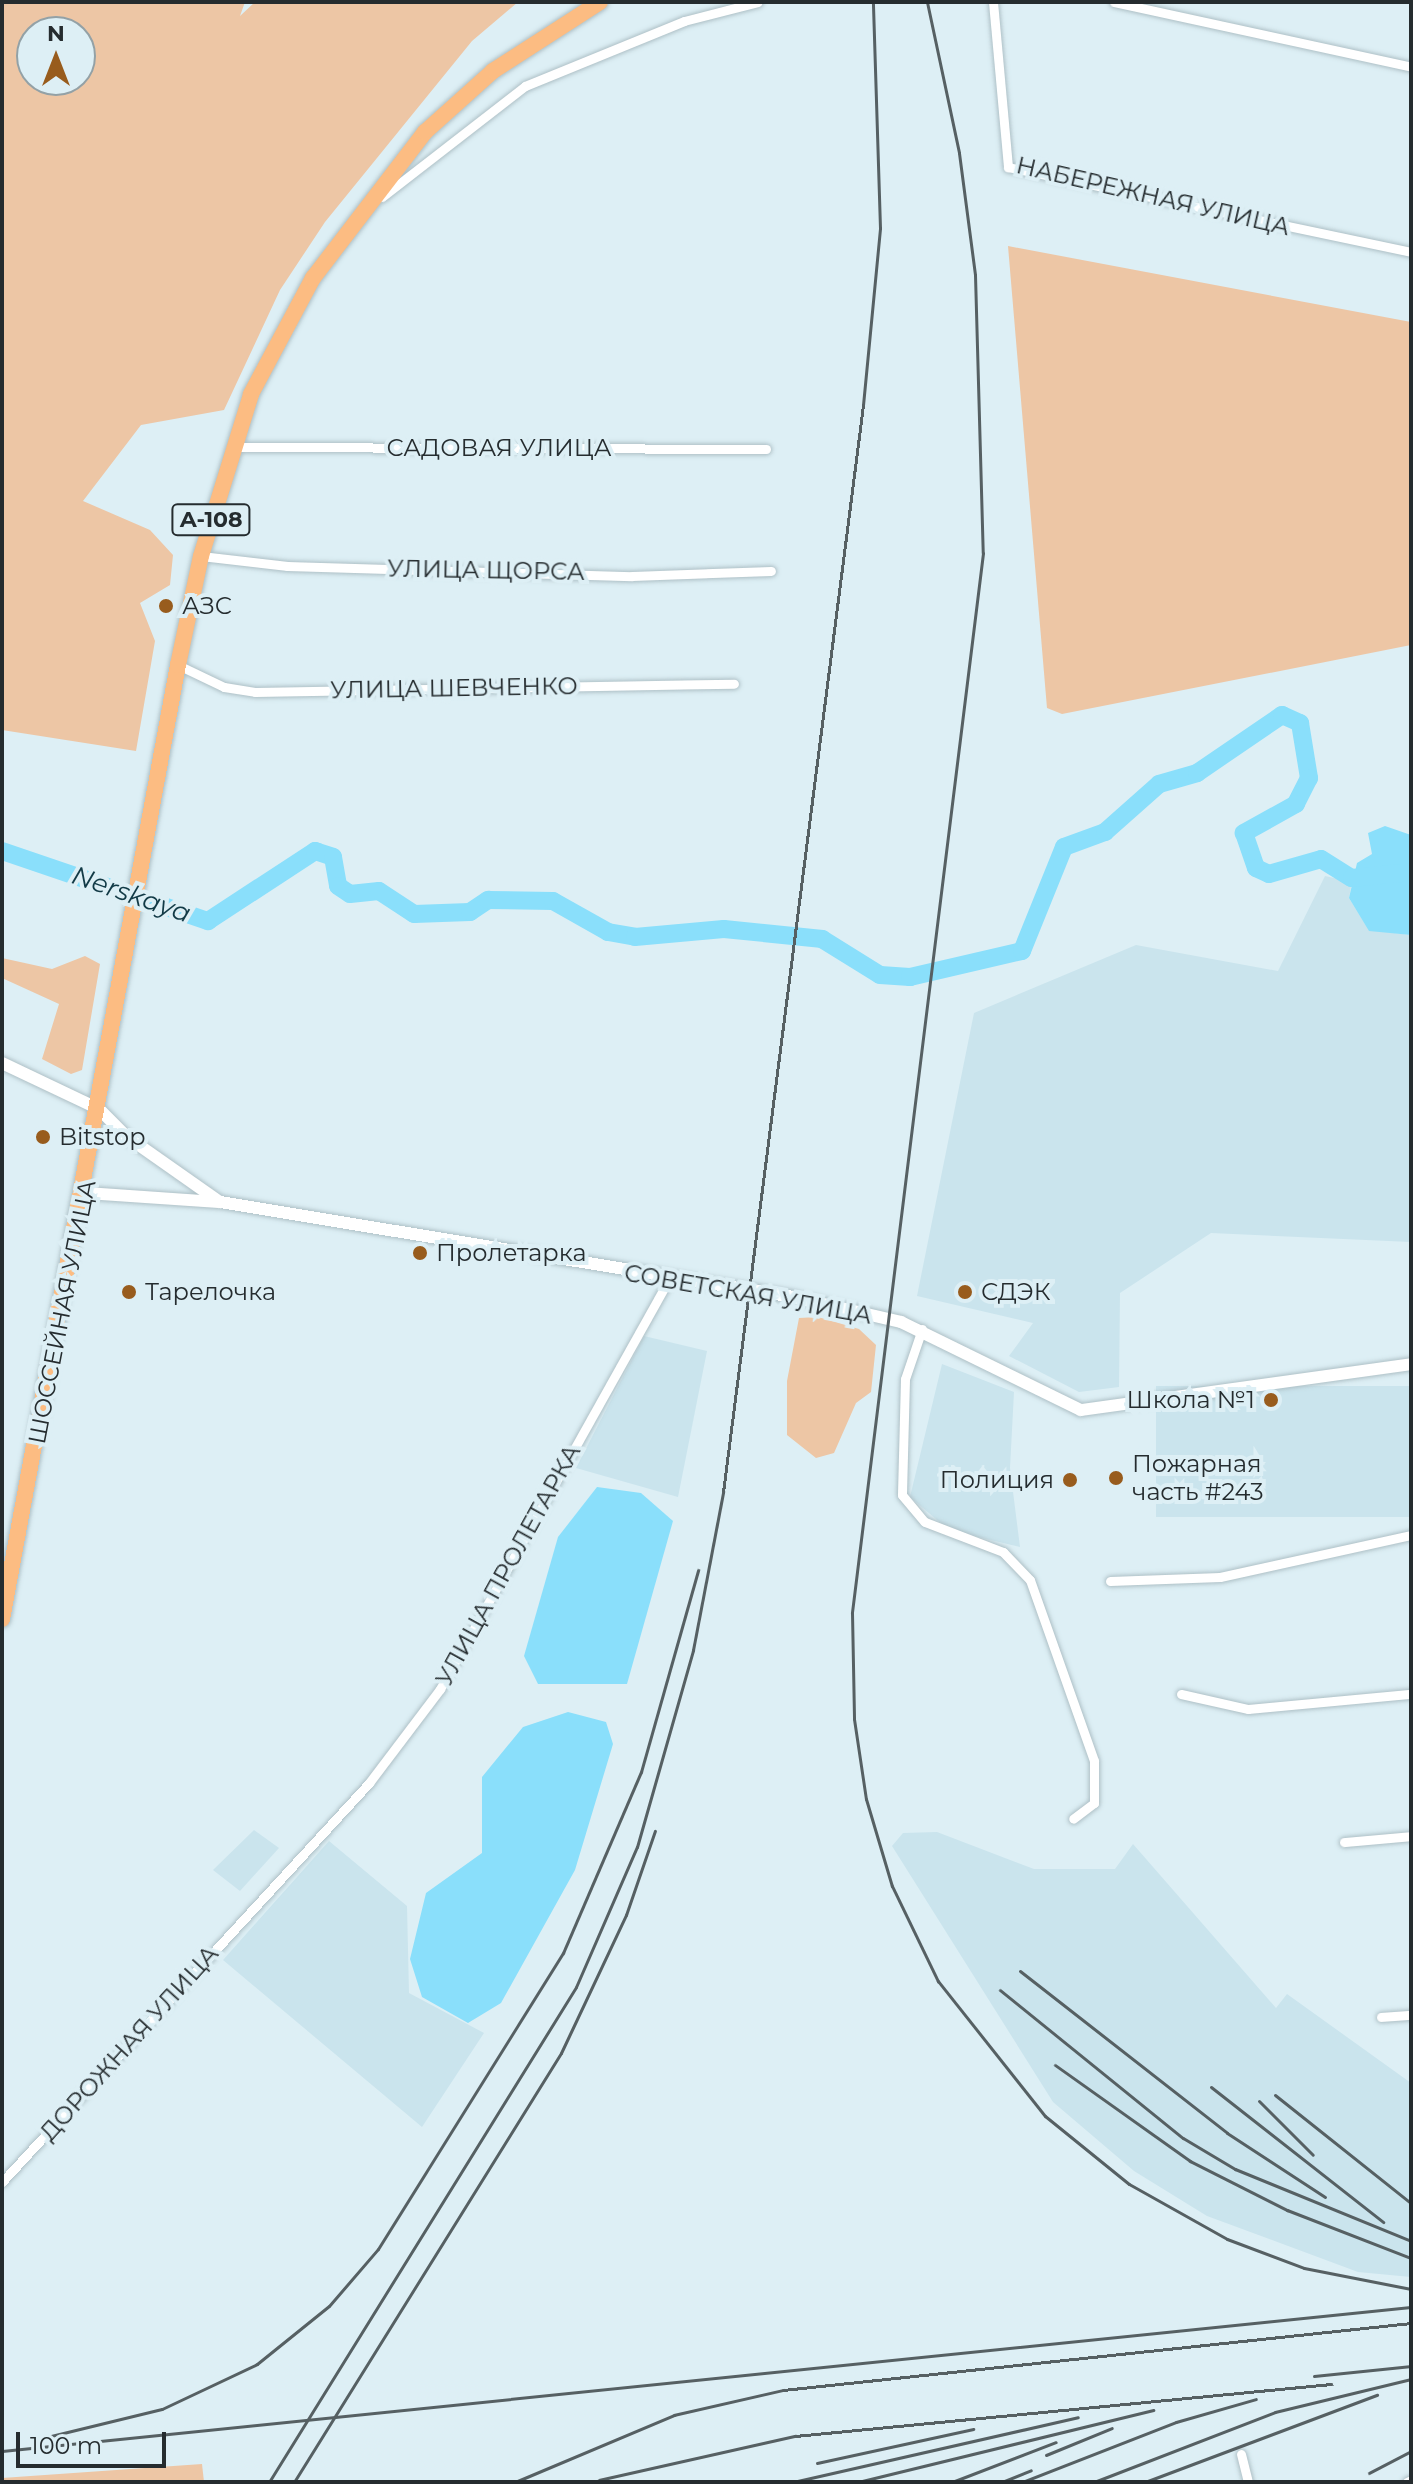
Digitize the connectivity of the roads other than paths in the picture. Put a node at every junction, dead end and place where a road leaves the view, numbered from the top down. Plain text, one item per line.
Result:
1 (600, 2) edge
2 (758, 2) edge
3 (993, 2) edge
4 (1114, 2) edge
5 (1411, 67) edge
6 (351, 222) junction
7 (1411, 252) edge
8 (232, 447) junction
9 (766, 449) dead end
10 (201, 556) junction
11 (771, 571) dead end
12 (178, 665) junction
13 (734, 684) dead end
14 (2, 1063) edge
15 (99, 1109) junction
16 (85, 1193) junction
17 (220, 1202) junction
18 (670, 1278) junction
19 (922, 1329) junction
20 (1411, 1364) edge
21 (1411, 1535) edge
22 (1110, 1581) dead end
23 (2, 1619) edge
24 (1181, 1694) dead end
25 (1411, 1694) edge
26 (1073, 1819) dead end
27 (1411, 1836) edge
28 (1344, 1842) dead end
29 (255, 1904) joint
30 (1411, 2015) edge
31 (1381, 2017) dead end
32 (2, 2182) edge
33 (1241, 2454) dead end
34 (1248, 2482) edge

1 - 6 highway, А-108
2 - 6 street
3 - 7 street, НАБЕРЕЖНАЯ УЛИЦА
4 - 5 street
6 - 8 highway, А-108
8 - 9 street, САДОВАЯ УЛИЦА
8 - 10 highway, А-108
10 - 11 street, УЛИЦА ЩОРСА
10 - 12 highway, А-108
12 - 13 street, УЛИЦА ШЕВЧЕНКО
12 - 15 highway, ШОССЕЙНАЯ УЛИЦА / А-108
14 - 15 street, СОВЕТСКАЯ УЛИЦА
15 - 16 highway, ШОССЕЙНАЯ УЛИЦА / А-108
15 - 17 street, СОВЕТСКАЯ УЛИЦА
16 - 17 street
16 - 23 highway, ШОССЕЙНАЯ УЛИЦА / А-108
17 - 18 street, СОВЕТСКАЯ УЛИЦА
18 - 19 street, СОВЕТСКАЯ УЛИЦА
18 - 29 street, УЛИЦА ПРОЛЕТАРКА
19 - 20 street, СОВЕТСКАЯ УЛИЦА
19 - 26 street
21 - 22 street
24 - 25 street
27 - 28 street
29 - 32 street, ДОРОЖНАЯ УЛИЦА
30 - 31 street
33 - 34 street

